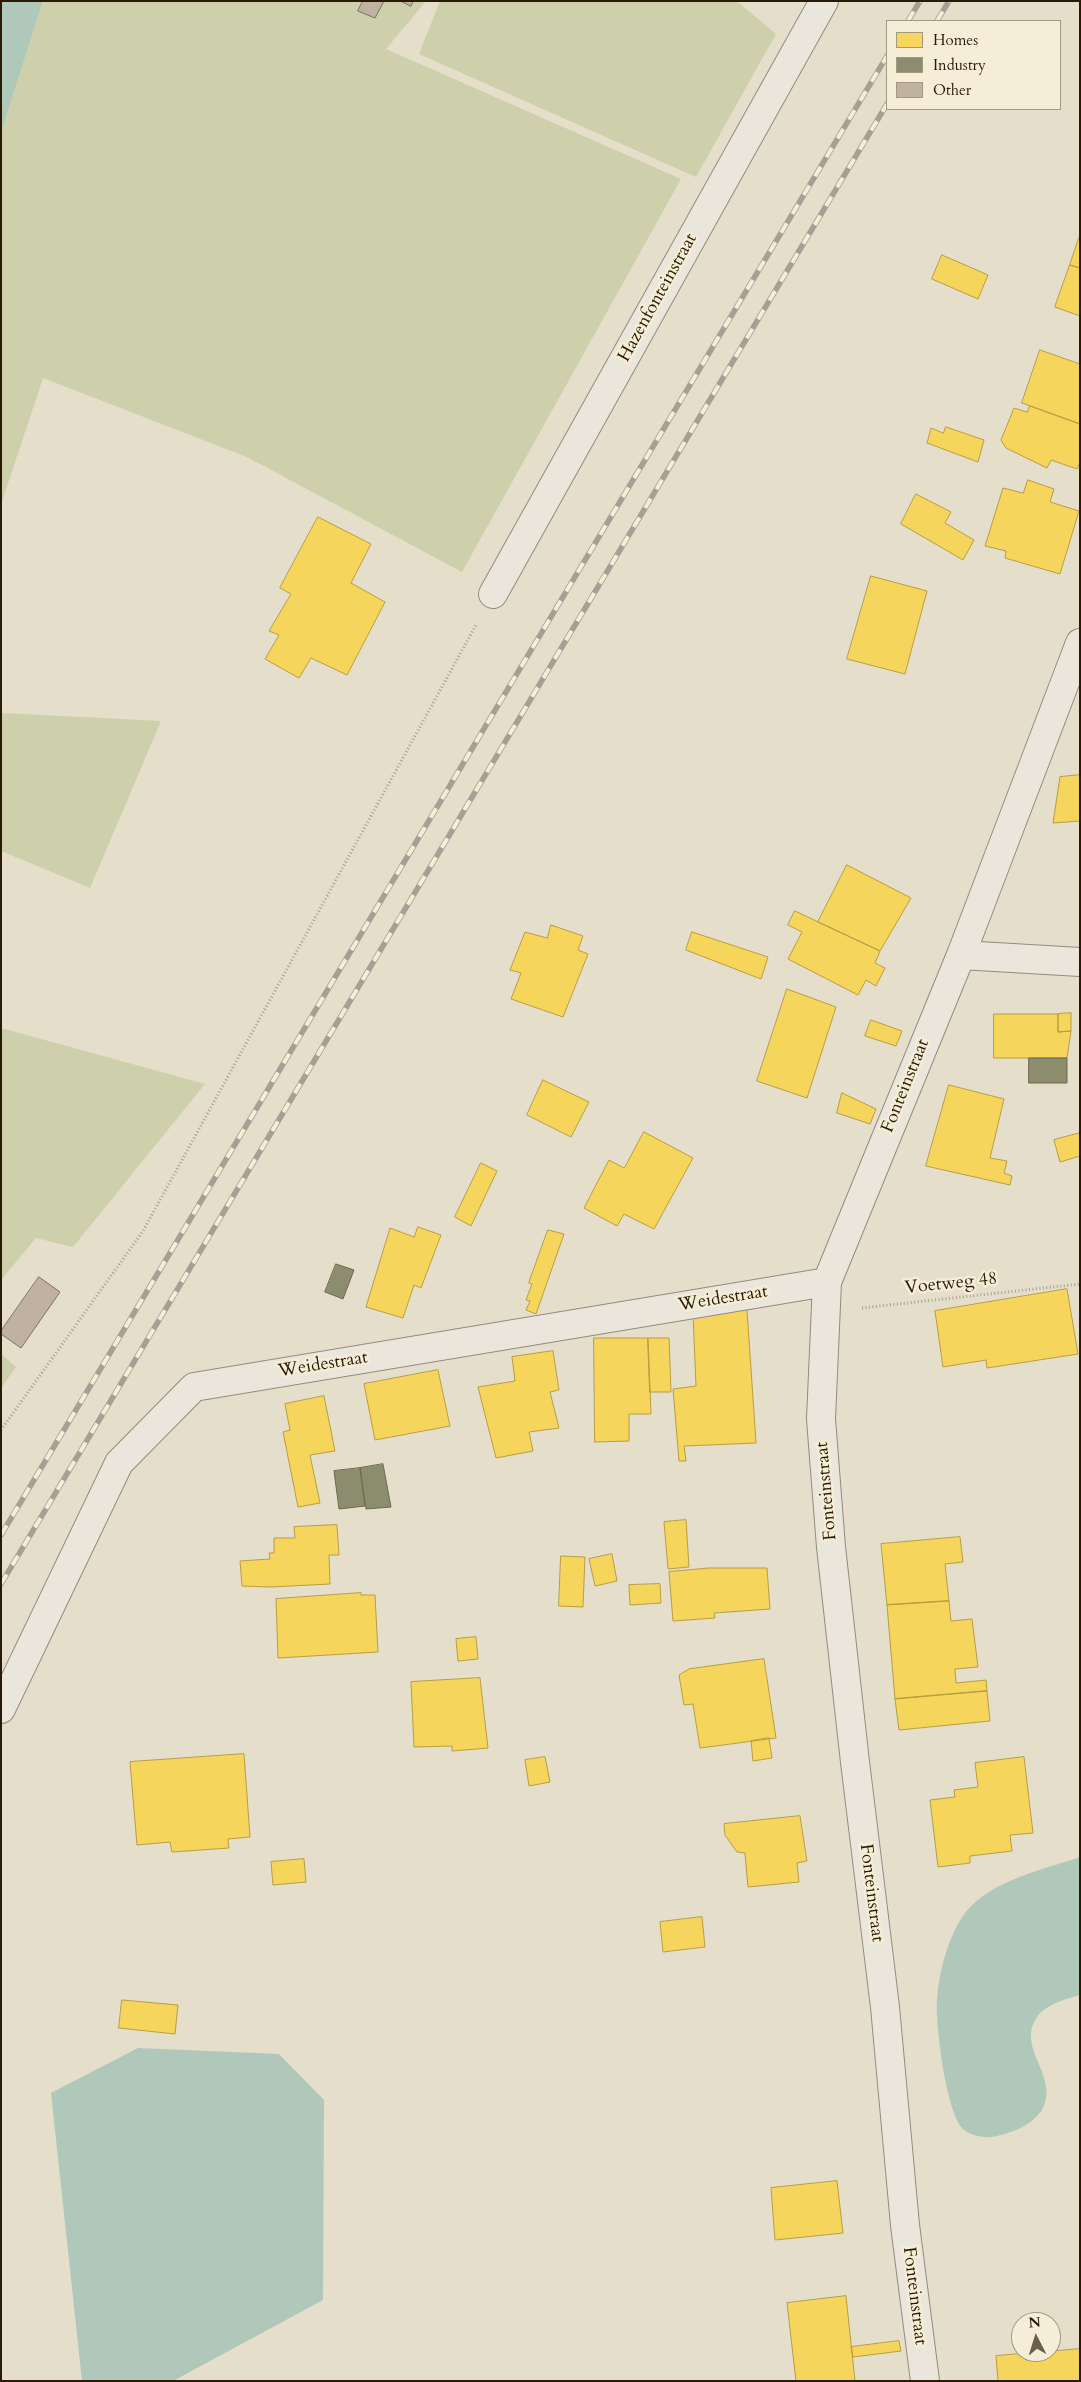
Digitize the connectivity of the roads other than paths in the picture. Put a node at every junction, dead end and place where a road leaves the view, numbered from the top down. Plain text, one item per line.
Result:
1 (824, 1) edge
2 (493, 594) road end
3 (1080, 643) edge
4 (961, 954) junction
5 (1080, 962) edge
6 (827, 1282) junction
7 (1, 1708) edge
8 (925, 2381) edge

1 - 2 street, Hazenfonteinstraat
3 - 4 street, Fonteinstraat
4 - 5 street
4 - 6 street, Fonteinstraat
6 - 7 street, Weidestraat
6 - 8 street, Fonteinstraat

